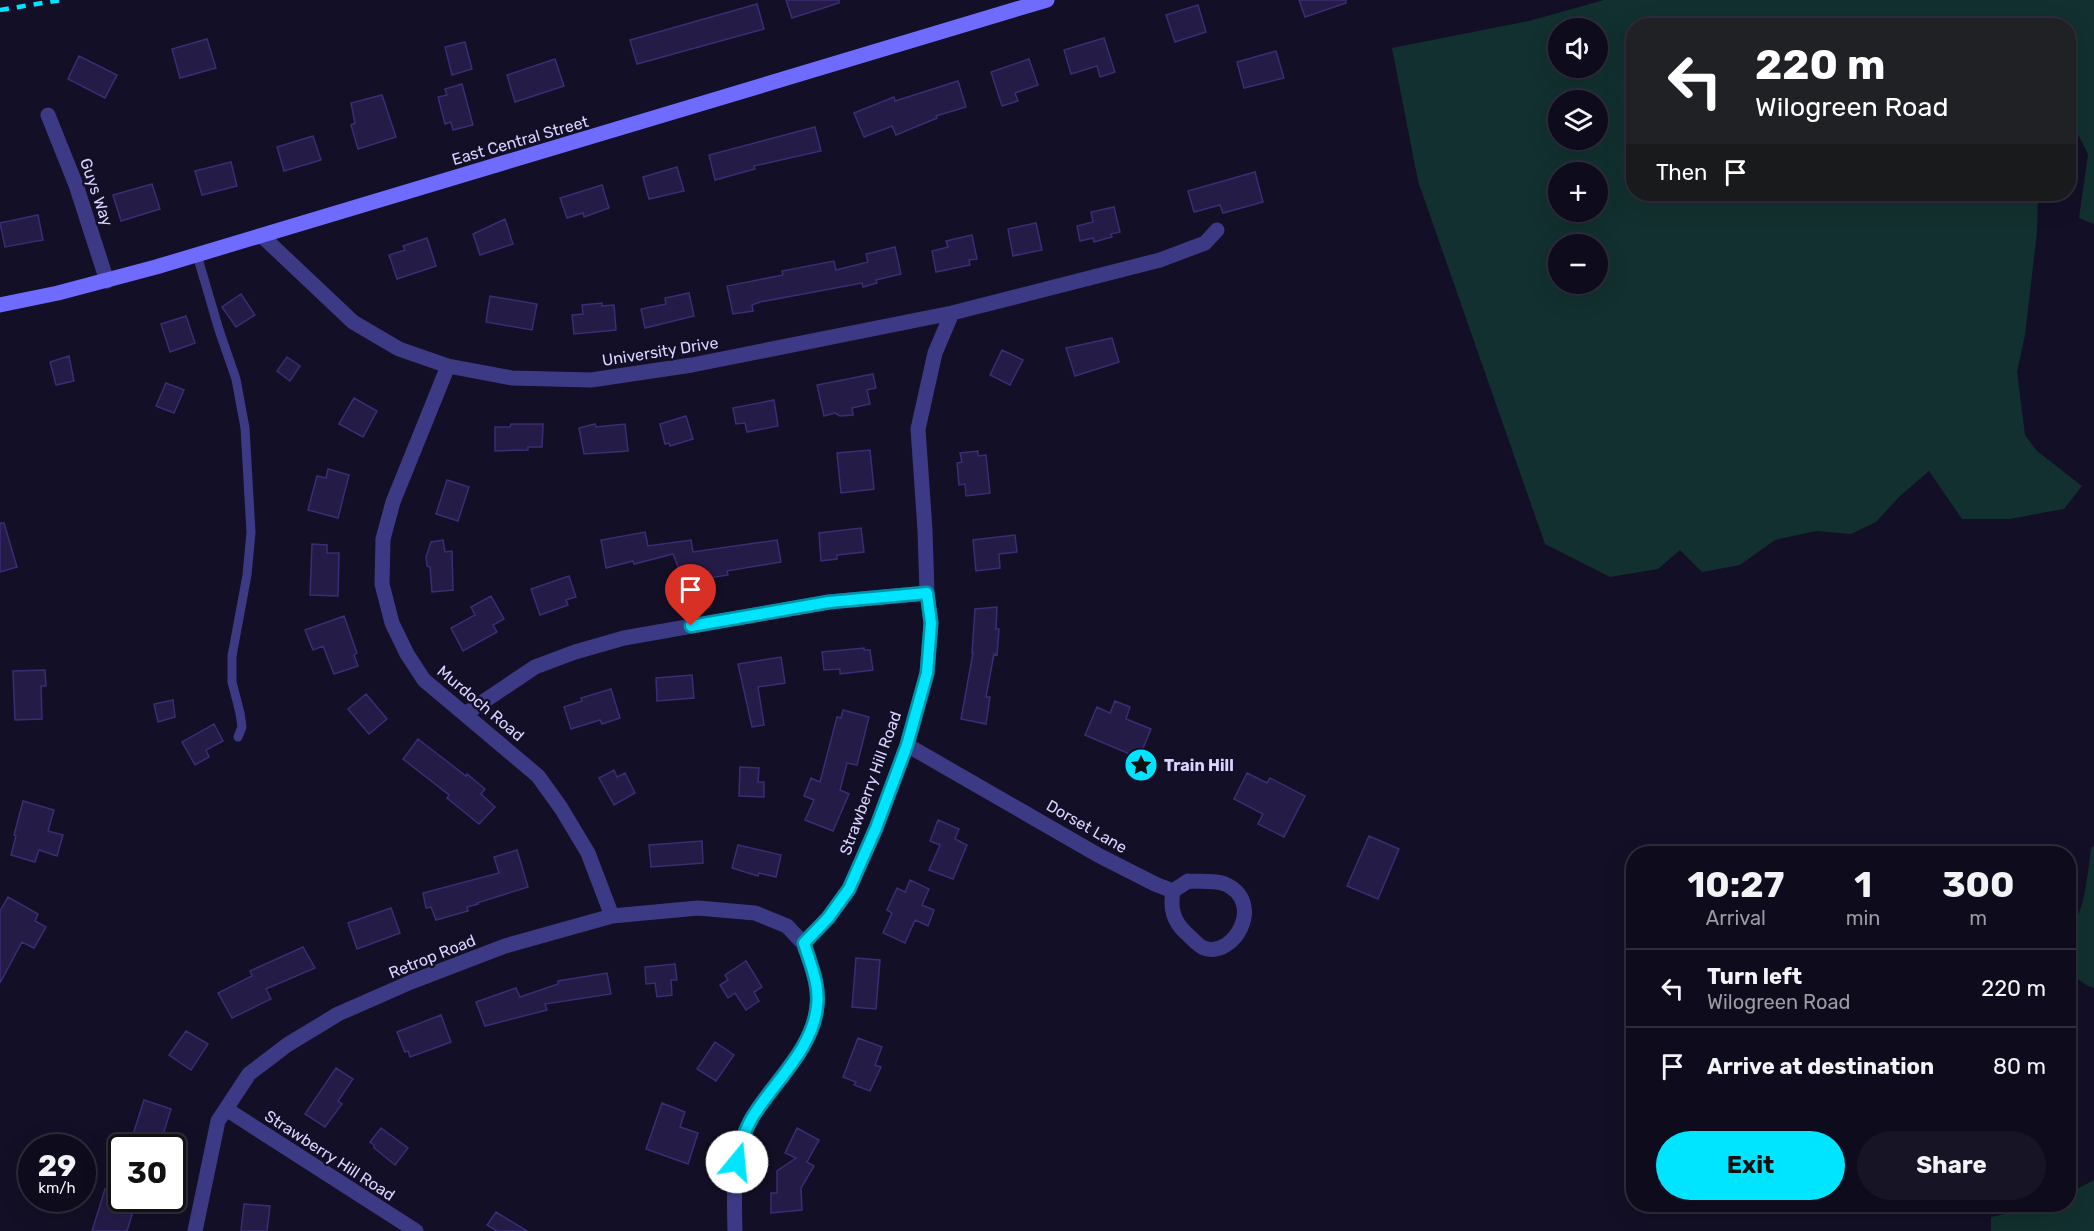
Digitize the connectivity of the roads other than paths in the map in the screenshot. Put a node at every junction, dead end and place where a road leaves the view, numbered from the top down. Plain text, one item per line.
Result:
1 (1047, 0) edge
2 (48, 115) dead end
3 (1217, 230) dead end
4 (262, 236) junction
5 (197, 255) junction
6 (107, 281) junction
7 (0, 305) edge
8 (952, 313) junction
9 (448, 366) junction
10 (927, 593) junction
11 (465, 714) junction
12 (238, 737) dead end
13 (907, 745) junction
14 (1173, 891) junction
15 (612, 916) junction
16 (804, 943) junction
17 (226, 1109) junction
18 (195, 1231) edge
19 (416, 1231) edge
20 (735, 1231) edge

1 - 4 main road, East Central Street
2 - 6 street, Guys Way
3 - 8 street, University Drive
4 - 5 main road, East Central Street
4 - 9 street, University Drive
5 - 6 main road, East Central Street
5 - 12 lane
6 - 7 main road, East Central Street
8 - 9 street, University Drive
8 - 10 street, Strawberry Hill Road
9 - 11 street, Murdoch Road
10 - 11 street
10 - 13 street, Strawberry Hill Road
11 - 15 street, Murdoch Road
13 - 14 street, Dorset Lane
13 - 16 street, Strawberry Hill Road
14 - 14 street
15 - 16 street, Retrop Road
15 - 17 street, Retrop Road
16 - 20 street
17 - 18 street, Retrop Road
17 - 19 street, Strawberry Hill Road

